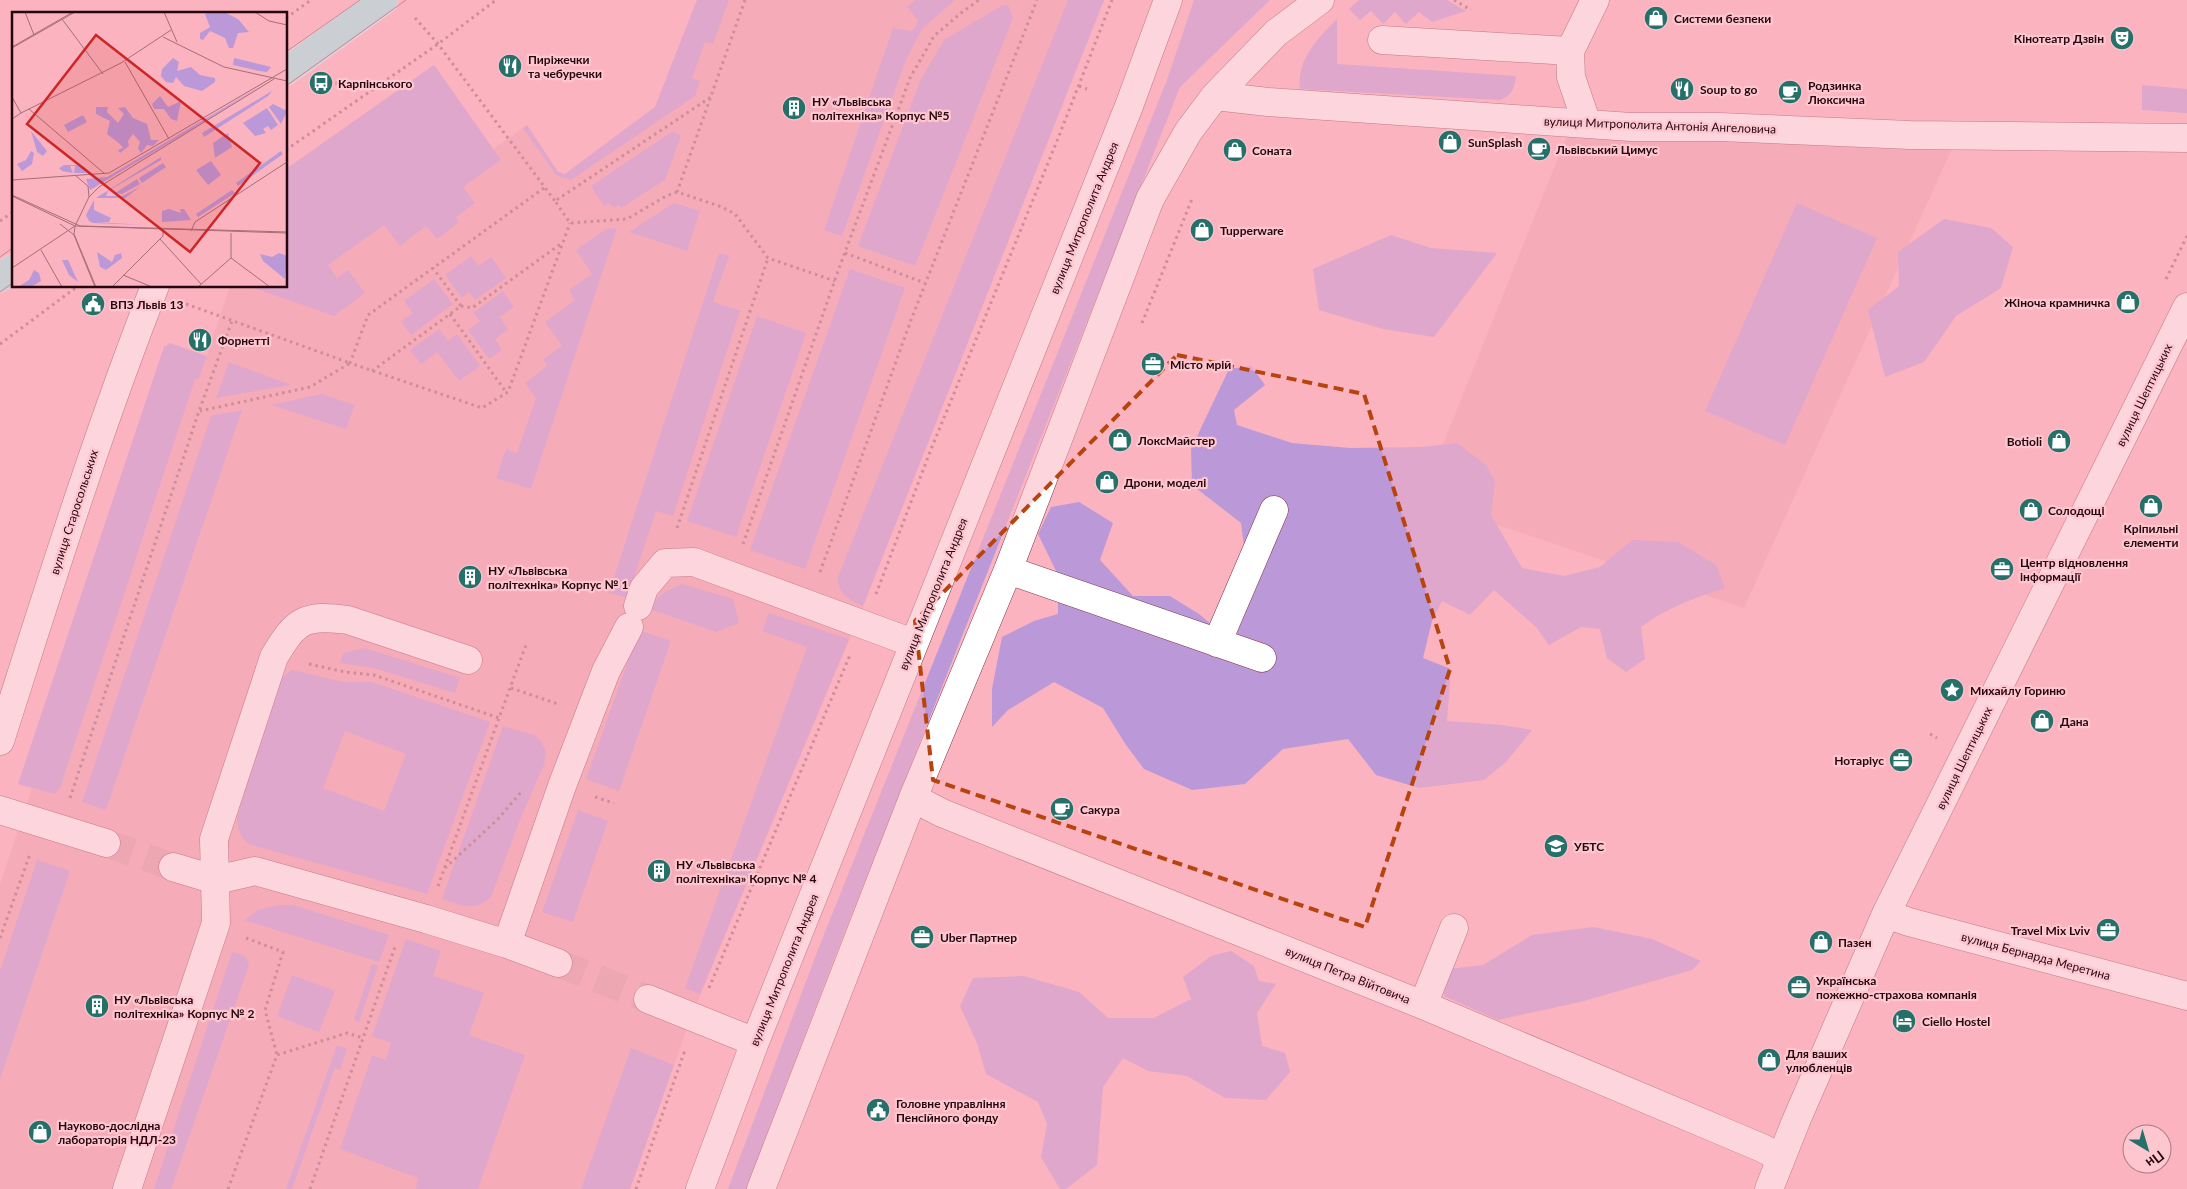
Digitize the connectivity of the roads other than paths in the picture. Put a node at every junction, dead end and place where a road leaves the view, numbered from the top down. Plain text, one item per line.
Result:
1 (1168, 0) edge
2 (1320, 0) edge
3 (1595, 0) edge
4 (371, 4) edge
5 (1382, 40) dead end
6 (1570, 52) junction
7 (288, 69) edge
8 (1216, 96) junction
9 (1587, 124) junction
10 (2187, 138) edge
11 (12, 269) edge
12 (0, 278) edge
13 (154, 288) edge
14 (2187, 307) edge
15 (1274, 510) dead end
16 (1008, 570) junction
17 (913, 643) junction
18 (1217, 643) junction
19 (1262, 658) dead end
20 (468, 660) dead end
21 (0, 741) edge
22 (913, 798) junction
23 (0, 810) edge
24 (106, 844) tunnel mouth
25 (173, 867) tunnel mouth
26 (216, 880) junction
27 (1886, 914) junction
28 (1454, 928) dead end
29 (507, 944) junction
30 (558, 963) tunnel mouth
31 (2187, 996) edge
32 (648, 999) tunnel mouth
33 (1423, 1005) junction
34 (755, 1042) junction
35 (1780, 1158) junction
36 (127, 1189) edge
37 (700, 1189) edge
38 (761, 1189) edge
39 (1769, 1189) edge

1 - 17 street, вулиця Митрополита Андрея
2 - 8 street
3 - 6 street
4 - 7 main road
5 - 6 street
6 - 9 street
8 - 9 street, вулиця Митрополита Антонія Ангеловича
8 - 16 street
9 - 10 street, вулиця Митрополита Антонія Ангеловича
11 - 12 main road
13 - 21 street, вулиця Старосольських
14 - 27 street, вулиця Шептицьких
15 - 18 street
16 - 18 street
16 - 22 street
17 - 29 street
17 - 34 street, вулиця Митрополита Андрея
18 - 19 street
20 - 26 street
22 - 33 street, вулиця Петра Війтовича
22 - 38 street
23 - 24 street
25 - 26 street
26 - 29 street
26 - 36 street
27 - 31 street, вулиця Бернарда Меретина
27 - 35 street, вулиця Шептицьких
28 - 33 street
29 - 30 street
32 - 34 street
33 - 35 street, вулиця Петра Війтовича
34 - 37 street, вулиця Митрополита Андрея
35 - 39 street, вулиця Шептицьких

